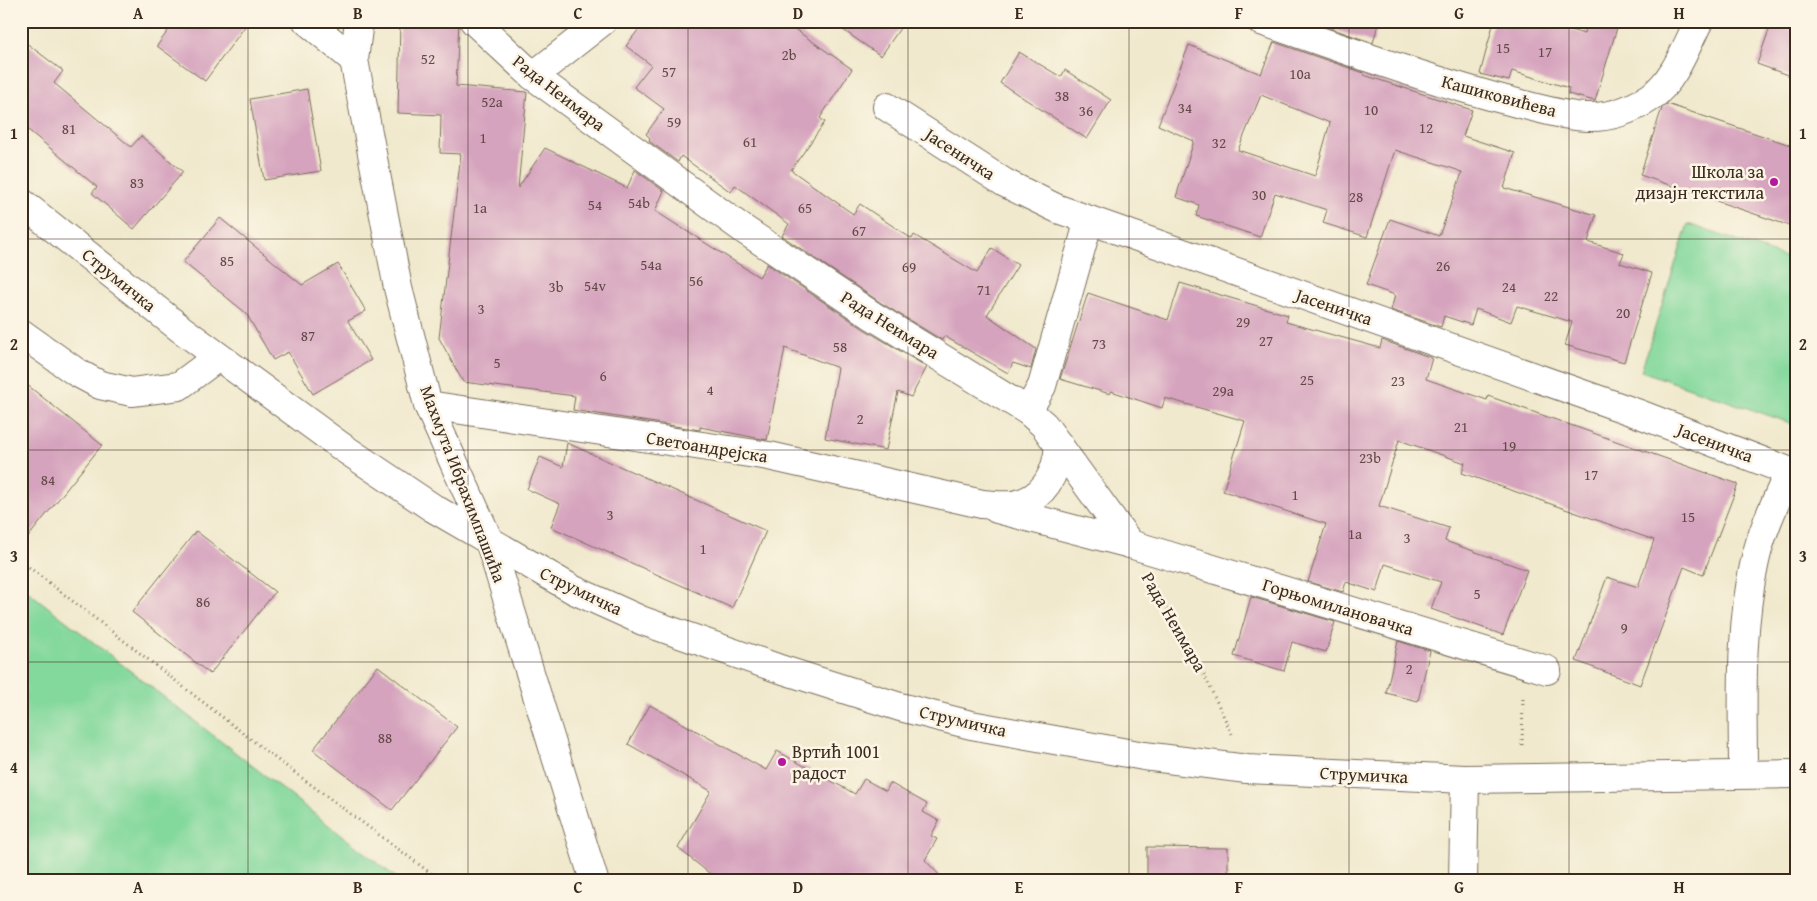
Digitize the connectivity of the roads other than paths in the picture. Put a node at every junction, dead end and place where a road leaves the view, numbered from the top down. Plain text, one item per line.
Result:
1 (307, 21) edge
2 (359, 21) edge
3 (474, 21) edge
4 (603, 21) edge
5 (1261, 21) edge
6 (1699, 21) edge
7 (354, 60) junction
8 (533, 76) junction
9 (887, 107) dead end
10 (21, 202) edge
11 (1089, 220) junction
12 (21, 332) edge
13 (218, 357) junction
14 (428, 405) junction
15 (1028, 410) junction
16 (1059, 445) junction
17 (1792, 473) edge
18 (982, 504) junction
19 (490, 543) junction
20 (1130, 544) junction
21 (1536, 667) road end
22 (1743, 774) junction
23 (1796, 774) edge
24 (1465, 780) junction
25 (594, 880) edge
26 (1463, 880) edge

1 - 7 street
2 - 7 street, Махмута Ибрахимпашића
3 - 8 street, Рада Неимара
4 - 8 street
5 - 6 street, Кашиковићева
7 - 14 street, Махмута Ибрахимпашића
8 - 15 street, Рада Неимара
9 - 11 street, Јасеничка
10 - 13 street, Струмичка
11 - 15 street
11 - 17 street, Јасеничка
12 - 13 street
13 - 19 street, Струмичка
14 - 18 street, Светоандрејска
14 - 19 street, Махмута Ибрахимпашића
15 - 16 street, Рада Неимара
16 - 18 street, Светоандрејска
16 - 20 street, Рада Неимара
17 - 22 street
18 - 20 street, Светоандрејска
19 - 24 street, Струмичка
19 - 25 street, Махмута Ибрахимпашића
20 - 21 street, Горњомилановачка
22 - 23 street, Струмичка
22 - 24 street, Струмичка
24 - 26 street

